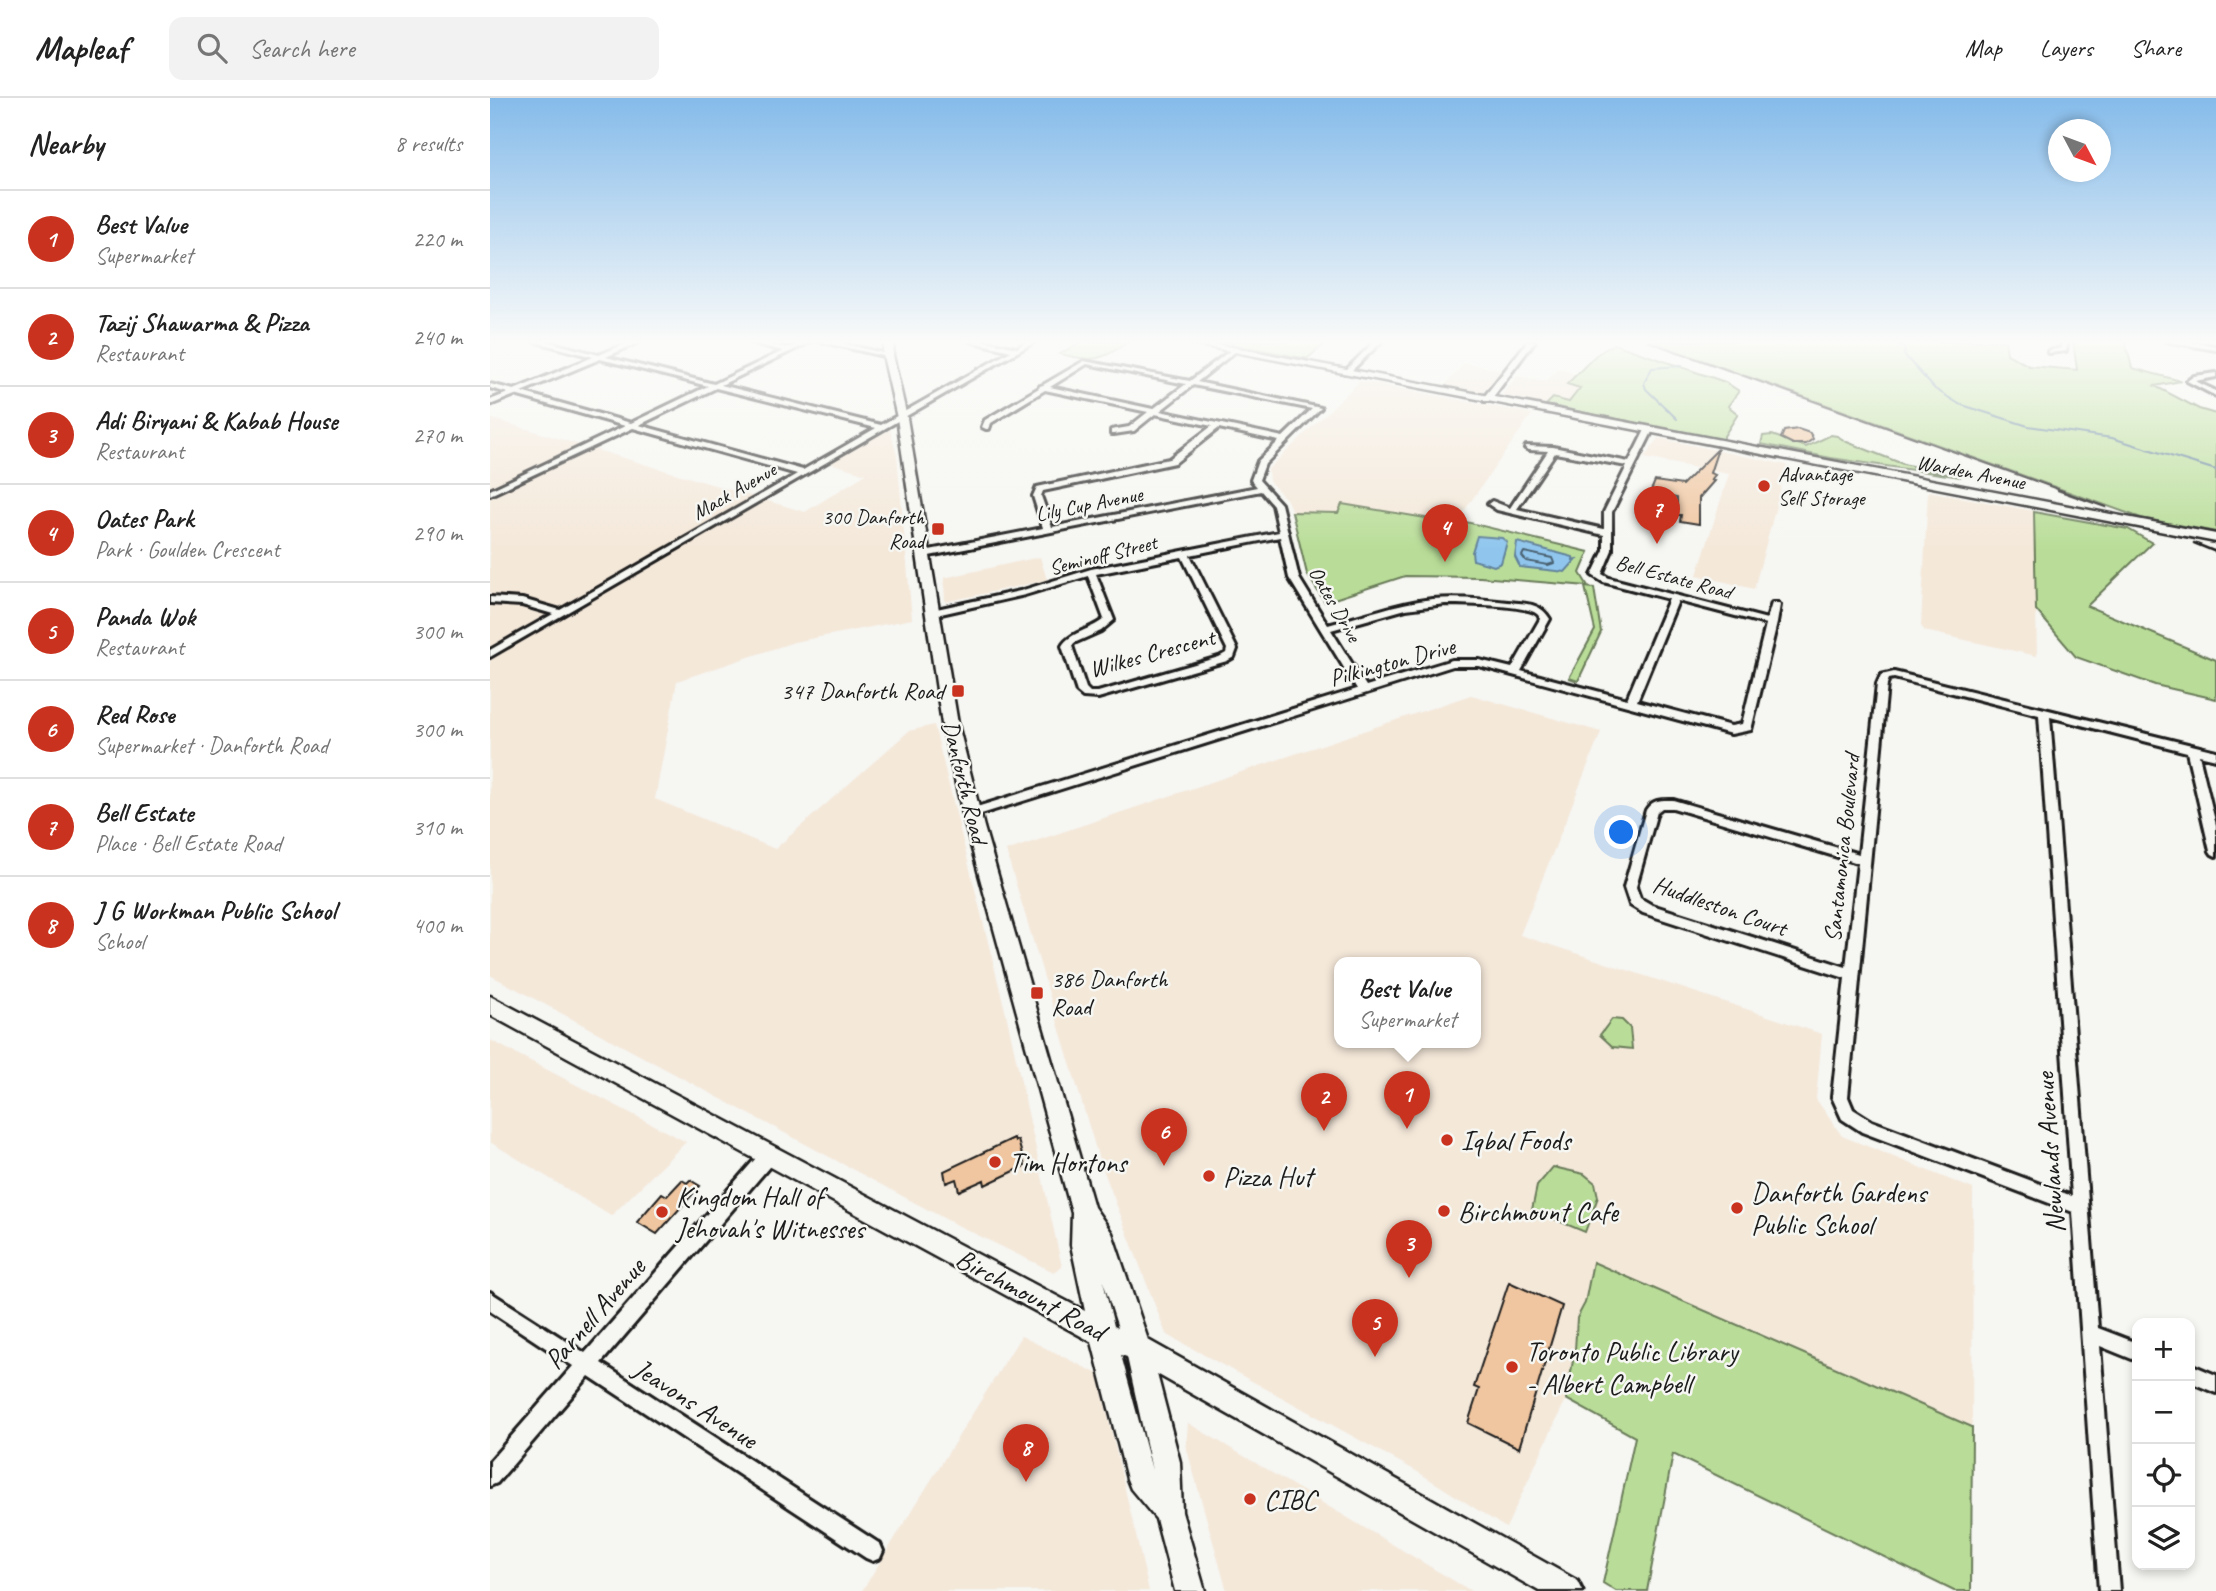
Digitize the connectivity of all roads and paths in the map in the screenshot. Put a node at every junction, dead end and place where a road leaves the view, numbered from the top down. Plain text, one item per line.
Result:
1 (582, 411) edge
2 (663, 411) edge
3 (814, 411) edge
4 (900, 411) edge
5 (915, 411) edge
6 (1006, 411) edge
7 (1154, 411) joint
8 (1314, 411) edge
9 (1548, 411) edge
10 (902, 418) junction
11 (633, 425) junction
12 (1218, 425) junction
13 (986, 427) dead end
14 (883, 428) junction
15 (1650, 430) junction
16 (1114, 432) dead end
17 (1284, 440) junction
18 (1529, 448) dead end
19 (1553, 449) junction
20 (1632, 465) junction
21 (804, 473) junction
22 (1261, 489) junction
23 (490, 493) edge
24 (1492, 504) dead end
25 (1512, 511) junction
26 (1048, 529) junction
27 (1608, 533) junction
28 (1284, 534) junction
29 (2216, 538) edge
30 (1185, 553) junction
31 (924, 554) junction
32 (1091, 572) junction
33 (1675, 597) junction
34 (490, 600) edge
35 (1775, 605) dead end
36 (562, 613) junction
37 (932, 613) junction
38 (1772, 623) junction
39 (1326, 628) junction
40 (490, 654) edge
41 (1515, 672) junction
42 (1363, 690) junction
43 (1631, 703) junction
44 (2044, 712) junction
45 (2192, 749) junction
46 (2216, 755) edge
47 (971, 813) junction
48 (2216, 851) edge
49 (1863, 860) junction
50 (1852, 974) junction
51 (490, 1005) edge
52 (769, 1155) junction
53 (2080, 1207) junction
54 (1084, 1213) junction
55 (490, 1301) edge
56 (1103, 1334) junction
57 (2091, 1334) junction
58 (1138, 1349) junction
59 (2132, 1350) edge
60 (587, 1365) junction
61 (2195, 1375) edge
62 (2216, 1384) edge
63 (490, 1476) edge
64 (1168, 1512) junction
65 (873, 1551) dead end
66 (1189, 1591) edge
67 (1568, 1591) edge
68 (2109, 1591) edge

1 - 11 street
2 - 11 street
3 - 14 street
4 - 10 main road, Danforth Road
5 - 10 street, Mack Avenue
6 - 13 street
7 - 12 street
7 - 16 street
8 - 17 street
9 - 15 main road, Warden Avenue
10 - 14 street, Mack Avenue
10 - 31 main road, Danforth Road
11 - 21 street
11 - 23 street
12 - 17 street
12 - 26 street
14 - 21 street, Mack Avenue
15 - 20 street, Bell Estate Road
15 - 29 main road, Warden Avenue
17 - 22 street
18 - 19 street
19 - 20 street
19 - 25 street
20 - 27 street, Bell Estate Road
21 - 36 street, Mack Avenue
22 - 26 street, Lily Cup Avenue
22 - 28 street, Oates Drive
24 - 25 street
25 - 27 street
26 - 31 street, Lily Cup Avenue
27 - 33 street, Bell Estate Road
28 - 30 street, Seminoff Street
28 - 39 street, Oates Drive
30 - 32 street, Seminoff Street
30 - 32 street, Wilkes Crescent
31 - 37 main road, Danforth Road
32 - 37 street, Seminoff Street
33 - 38 street, Bell Estate Road
33 - 43 street
34 - 36 street
35 - 38 street, Pilkington Drive
36 - 40 street, Mack Avenue
37 - 47 main road, Danforth Road
38 - 43 street, Pilkington Drive
39 - 41 street
39 - 42 street, Oates Drive
41 - 42 street, Pilkington Drive
41 - 43 street, Pilkington Drive
42 - 47 street, Pilkington Drive
44 - 45 street, Santamonica Boulevard
44 - 49 street, Santamonica Boulevard
44 - 53 street, Newlands Avenue
45 - 46 street, Santamonica Boulevard
45 - 48 street
47 - 54 main road, Danforth Road
49 - 50 street, Santamonica Boulevard
49 - 50 street, Huddleston Court
50 - 53 street, Santamonica Boulevard
51 - 52 main road, Birchmount Road
52 - 56 main road, Birchmount Road
52 - 60 street, Parnell Avenue
53 - 57 street, Newlands Avenue
54 - 56 main road, Danforth Road
54 - 58 main road, Danforth Road
55 - 60 street, Jeavons Avenue
56 - 58 main road, Birchmount Road
56 - 64 main road, Danforth Road
57 - 59 street
57 - 68 street, Newlands Avenue
58 - 64 main road, Danforth Road
58 - 67 main road, Birchmount Road
60 - 63 street, Parnell Avenue
60 - 65 street, Jeavons Avenue
61 - 62 street
64 - 66 main road, Danforth Road

